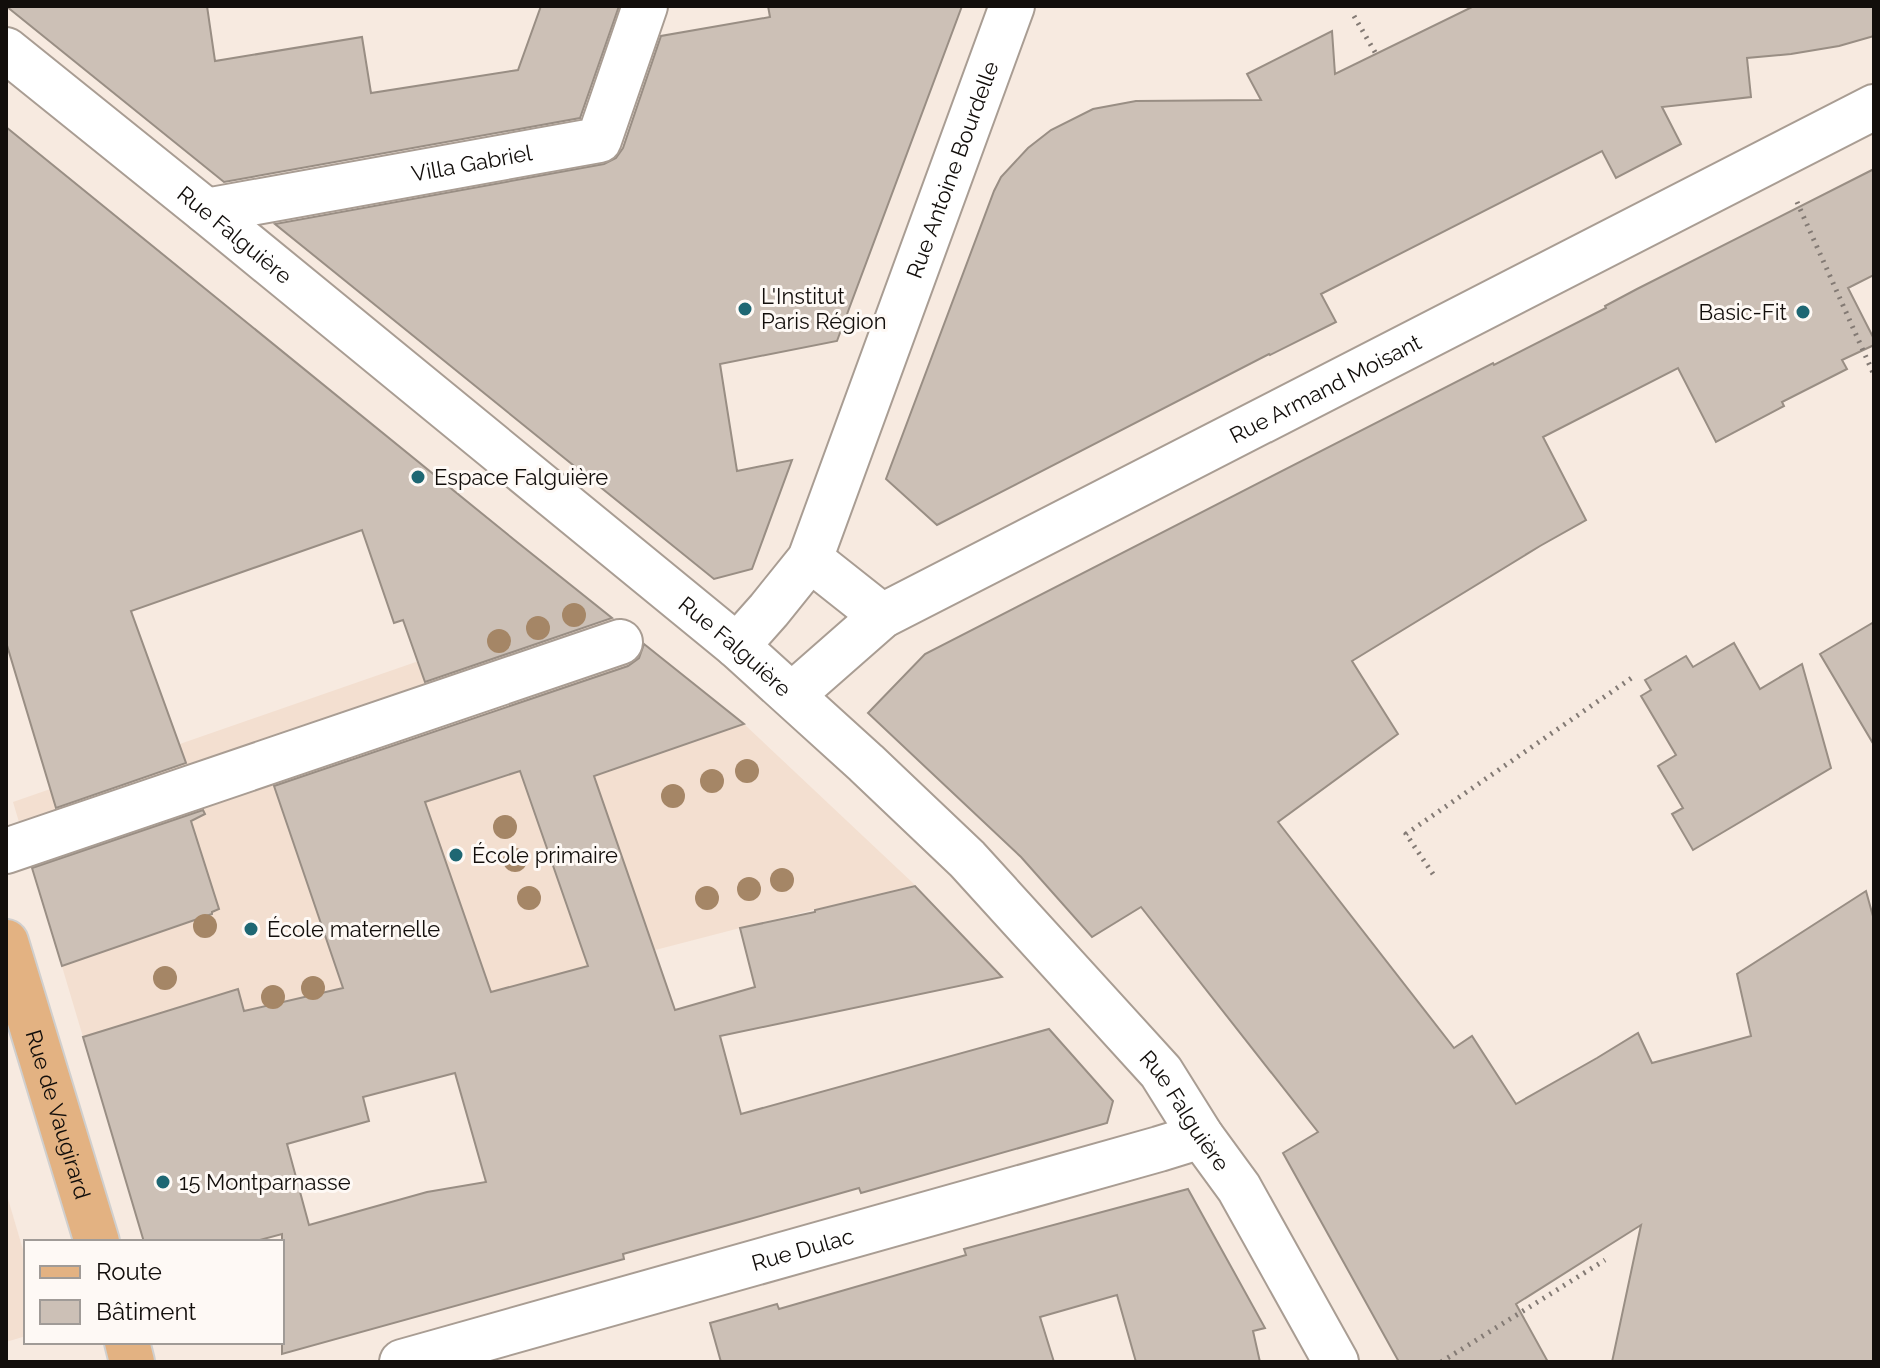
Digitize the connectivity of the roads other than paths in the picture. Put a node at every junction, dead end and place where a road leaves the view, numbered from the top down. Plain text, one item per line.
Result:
1 (645, 6) edge
2 (1012, 6) edge
3 (6, 50) edge
4 (1874, 107) edge
5 (206, 211) junction
6 (810, 559) junction
7 (882, 616) junction
8 (620, 642) dead end
9 (737, 646) junction
10 (792, 695) junction
11 (6, 851) edge
12 (6, 942) edge
13 (1201, 1136) junction
14 (96, 1240) edge
15 (402, 1362) edge
16 (1336, 1362) edge

1 - 5 street, Villa Gabriel
2 - 6 street, Rue Antoine Bourdelle
3 - 5 street, Rue Falguière
4 - 7 street, Rue Armand Moisant
5 - 9 street, Rue Falguière
6 - 7 street
6 - 9 street, Rue Antoine Bourdelle
7 - 10 street, Rue Armand Moisant
8 - 11 street
9 - 10 street, Rue Falguière
10 - 13 street, Rue Falguière
12 - 14 main road, Rue de Vaugirard
13 - 15 street, Rue Dulac
13 - 16 street, Rue Falguière

